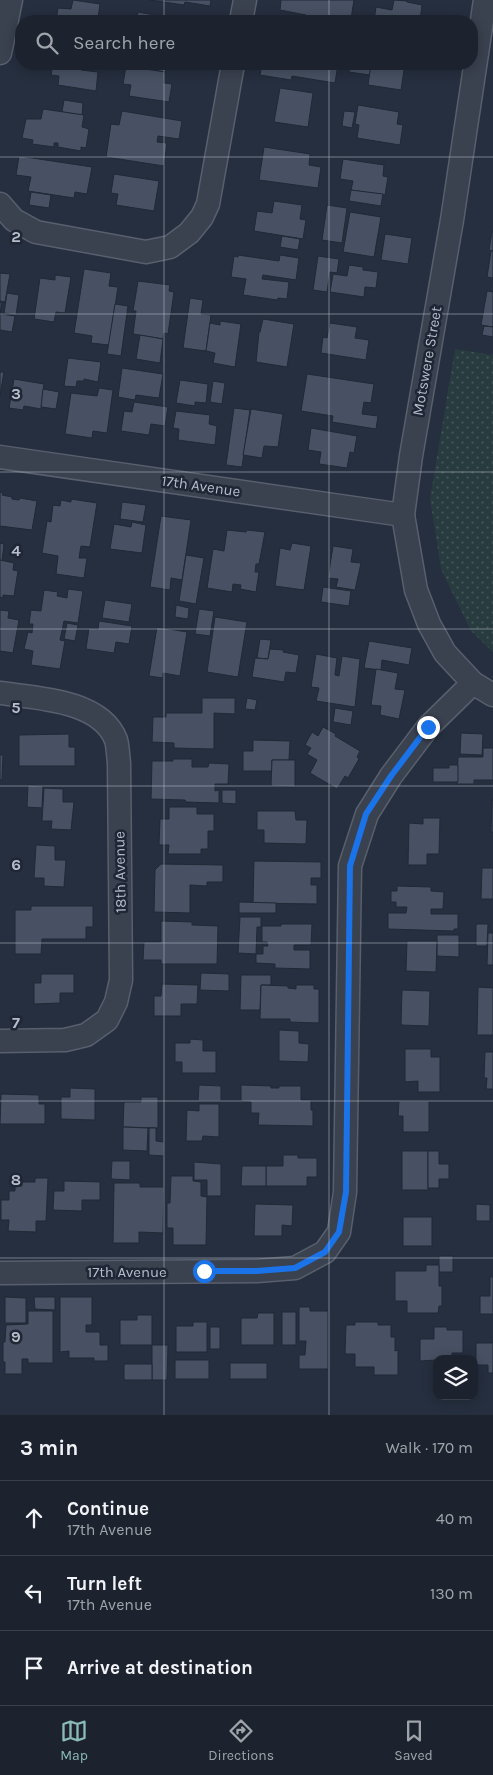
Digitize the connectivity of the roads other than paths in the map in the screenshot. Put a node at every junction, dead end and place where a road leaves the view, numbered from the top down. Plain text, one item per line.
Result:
1 (11, 0) edge
2 (245, 0) edge
3 (485, 0) edge
4 (242, 15) edge
5 (478, 47) edge
6 (0, 53) edge
7 (233, 70) edge
8 (474, 70) edge
9 (0, 204) edge
10 (0, 457) edge
11 (403, 515) junction
12 (473, 683) junction
13 (0, 692) edge
14 (493, 695) edge
15 (0, 1041) edge
16 (0, 1273) edge

1 - 6 street
2 - 4 street
3 - 5 street, Motswere Street
7 - 9 street
8 - 11 street, Motswere Street
10 - 11 street, 17th Avenue
11 - 12 street, Motswere Street
12 - 14 street, Motswere Street
12 - 16 street, 17th Avenue
13 - 15 street, 18th Avenue

